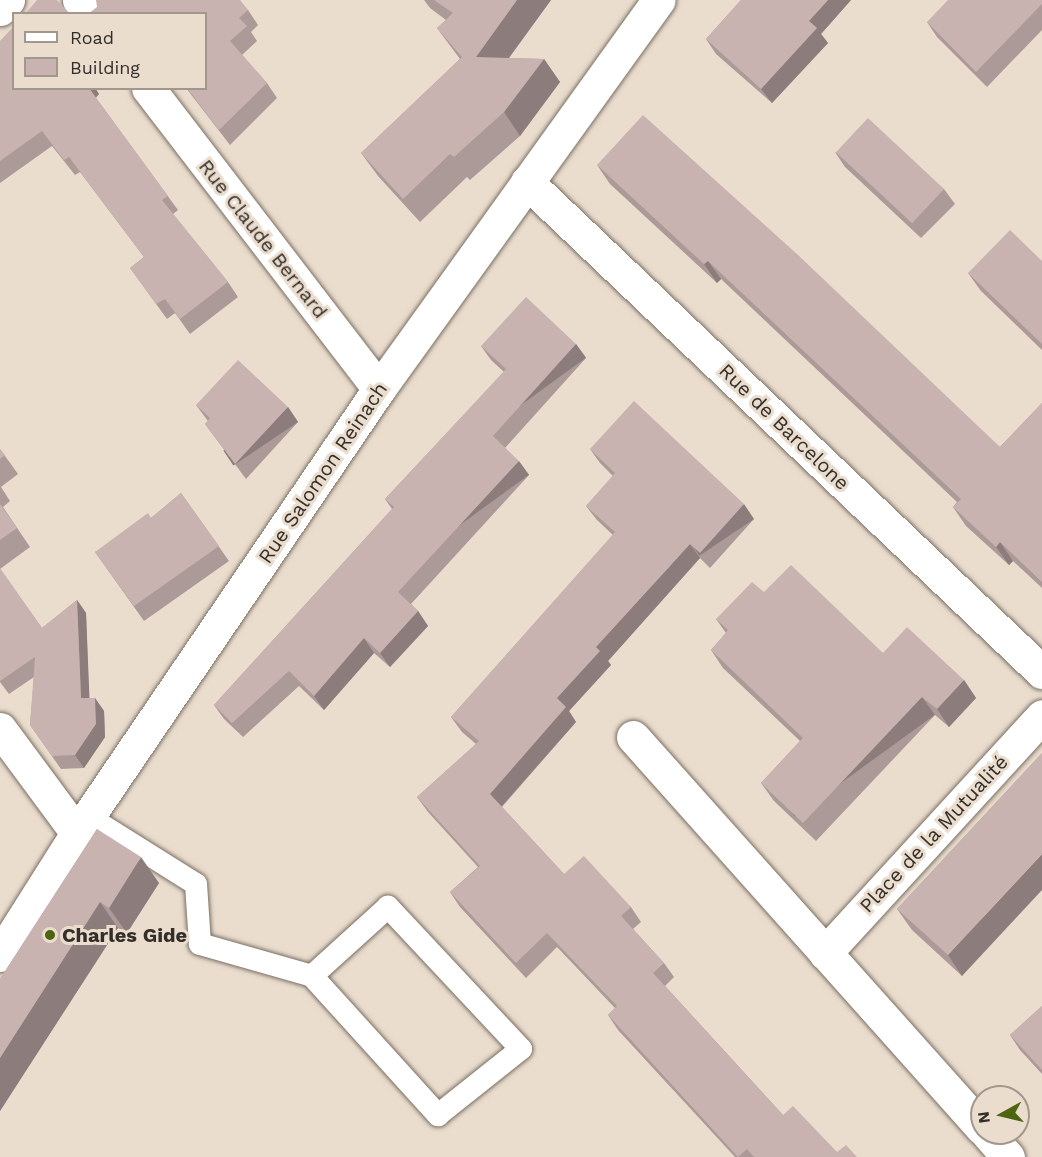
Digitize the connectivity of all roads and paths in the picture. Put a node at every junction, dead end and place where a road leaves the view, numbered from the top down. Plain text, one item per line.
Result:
1 (8, 0) edge
2 (79, 0) edge
3 (659, 0) edge
4 (0, 9) edge
5 (88, 12) edge
6 (150, 90) edge
7 (527, 182) junction
8 (379, 389) junction
9 (1042, 672) edge
10 (1042, 716) edge
11 (0, 729) edge
12 (633, 737) dead end
13 (83, 825) junction
14 (825, 953) junction
15 (0, 955) edge
16 (312, 976) junction
17 (970, 1115) edge
18 (998, 1145) edge
19 (1008, 1157) edge

1 - 4 street
2 - 5 street
3 - 7 street, Rue Salomon Reinach
6 - 8 street, Rue Claude Bernard
7 - 8 street, Rue Salomon Reinach
7 - 9 street, Rue de Barcelone
8 - 13 street, Rue Salomon Reinach
10 - 14 street, Place de la Mutualité
11 - 13 street
12 - 14 street
13 - 15 street, Rue Salomon Reinach
13 - 16 lane
14 - 17 street
16 - 16 lane
18 - 19 street

